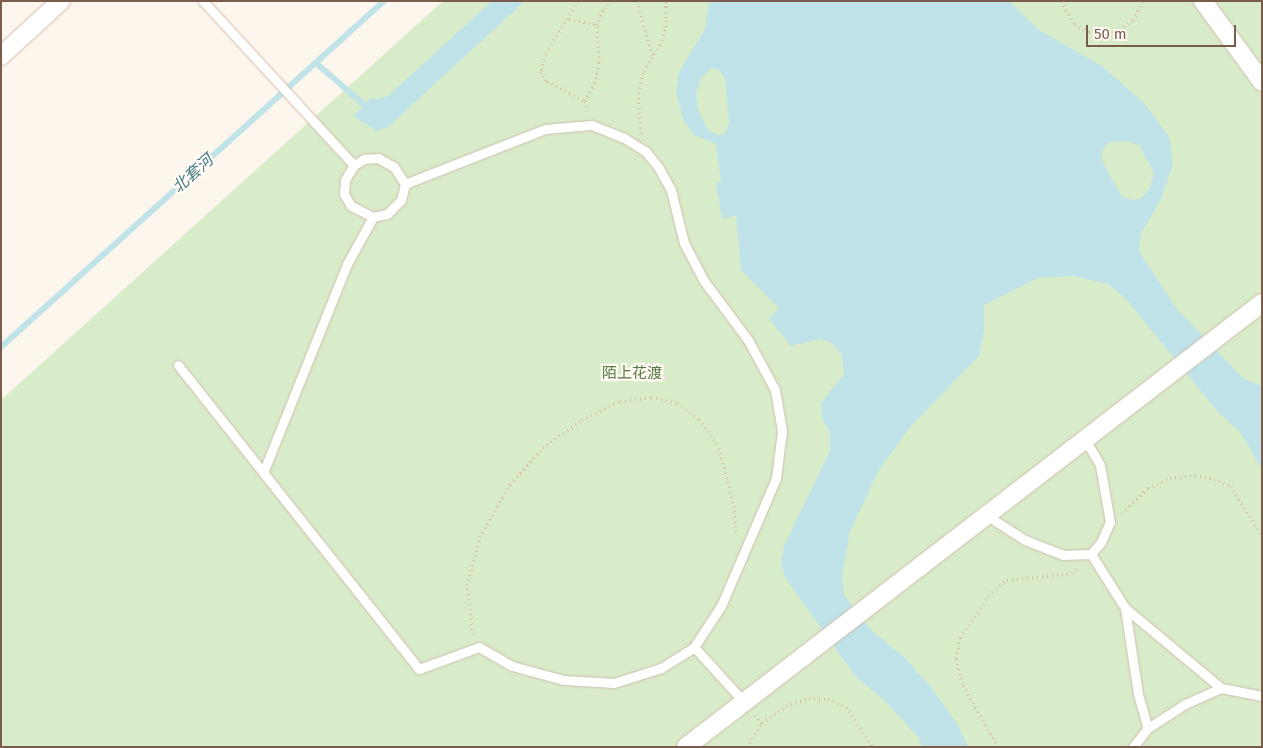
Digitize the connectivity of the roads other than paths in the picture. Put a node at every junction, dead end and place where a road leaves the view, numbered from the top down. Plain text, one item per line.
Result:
1 (61, 1) edge
2 (203, 1) edge
3 (1203, 1) edge
4 (1, 56) edge
5 (1262, 82) edge
6 (354, 165) junction
7 (405, 184) junction
8 (373, 217) junction
9 (1262, 303) edge
10 (178, 365) dead end
11 (1085, 439) junction
12 (264, 470) junction
13 (986, 516) junction
14 (1091, 554) junction
15 (1125, 608) junction
16 (694, 647) junction
17 (1221, 688) junction
18 (1262, 696) edge
19 (744, 702) junction
20 (1148, 728) junction
21 (686, 747) edge
22 (1133, 747) edge

1 - 4 street
2 - 6 lane
3 - 5 street
6 - 7 lane
6 - 8 lane
7 - 8 lane
7 - 16 lane
8 - 12 lane
9 - 11 street
10 - 12 lane
11 - 13 street
11 - 14 lane
12 - 16 lane
13 - 14 lane
13 - 19 street
14 - 15 lane
15 - 17 lane
15 - 20 lane
16 - 19 lane
17 - 18 lane
17 - 20 lane
19 - 21 street
20 - 22 lane

